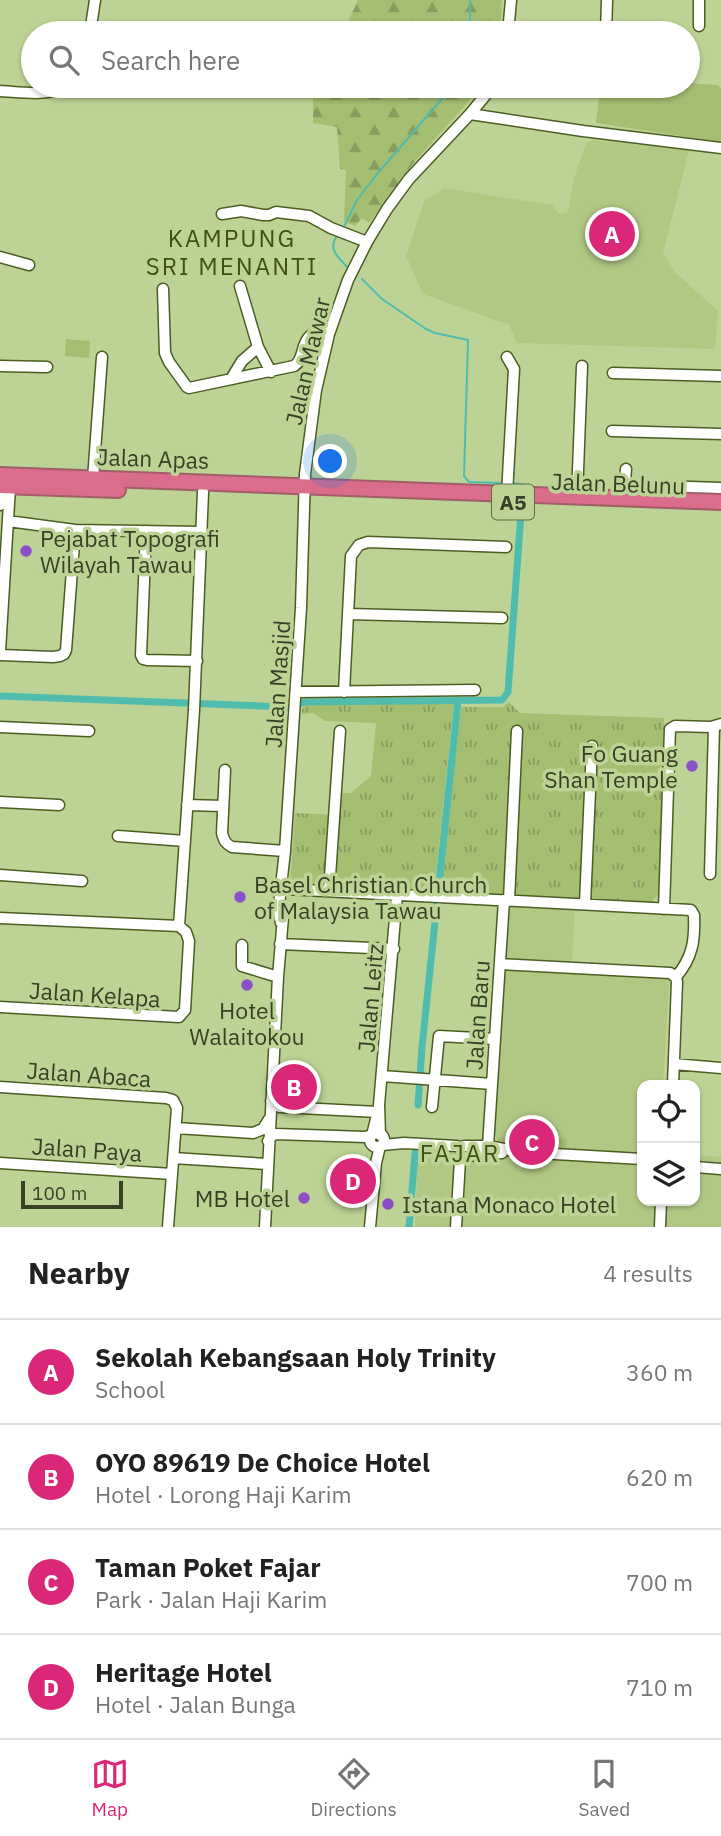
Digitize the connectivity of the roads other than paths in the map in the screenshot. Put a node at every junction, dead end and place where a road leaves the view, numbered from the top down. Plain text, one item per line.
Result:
1 (95, 0) edge
2 (511, 0) edge
3 (607, 0) edge
4 (699, 0) edge
5 (92, 21) edge
6 (509, 21) edge
7 (606, 21) edge
8 (699, 21) edge
9 (0, 91) edge
10 (21, 91) edge
11 (483, 98) edge
12 (470, 114) junction
13 (721, 148) edge
14 (222, 214) dead end
15 (367, 242) junction
16 (0, 257) edge
17 (29, 265) dead end
18 (240, 286) dead end
19 (163, 289) dead end
20 (331, 326) junction
21 (258, 347) junction
22 (102, 357) dead end
23 (507, 358) dead end
24 (0, 366) edge
25 (582, 366) dead end
26 (47, 367) dead end
27 (271, 372) junction
28 (613, 373) dead end
29 (721, 376) edge
30 (231, 379) junction
31 (612, 431) dead end
32 (721, 434) edge
33 (625, 469) dead end
34 (93, 479) junction
35 (2, 482) edge
36 (507, 487) junction
37 (721, 488) edge
38 (304, 490) junction
39 (203, 492) junction
40 (577, 497) junction
41 (721, 501) edge
42 (0, 505) edge
43 (721, 510) edge
44 (8, 521) junction
45 (75, 530) junction
46 (146, 531) junction
47 (201, 532) junction
48 (506, 547) dead end
49 (2, 591) edge
50 (348, 614) junction
51 (502, 618) dead end
52 (0, 653) edge
53 (197, 661) junction
54 (475, 690) dead end
55 (344, 692) junction
56 (296, 695) junction
57 (718, 725) edge
58 (0, 727) edge
59 (89, 731) dead end
60 (340, 731) dead end
61 (517, 731) dead end
62 (592, 746) dead end
63 (225, 770) dead end
64 (0, 802) edge
65 (187, 804) junction
66 (59, 806) dead end
67 (223, 806) junction
68 (118, 836) dead end
69 (185, 841) junction
70 (285, 851) junction
71 (710, 874) dead end
72 (0, 875) edge
73 (284, 875) junction
74 (82, 880) dead end
75 (285, 889) junction
76 (328, 891) junction
77 (397, 895) junction
78 (506, 900) junction
79 (585, 904) junction
80 (664, 909) junction
81 (0, 918) edge
82 (281, 923) junction
83 (179, 926) junction
84 (280, 944) junction
85 (242, 945) dead end
86 (394, 948) junction
87 (500, 964) junction
88 (278, 977) junction
89 (676, 977) junction
90 (0, 1007) edge
91 (495, 1039) junction
92 (674, 1064) junction
93 (721, 1068) edge
94 (382, 1076) junction
95 (425, 1080) junction
96 (673, 1080) edge
97 (492, 1084) junction
98 (0, 1087) edge
99 (271, 1101) junction
100 (432, 1107) dead end
101 (379, 1108) junction
102 (270, 1118) junction
103 (176, 1128) junction
104 (377, 1141) junction
105 (268, 1142) junction
106 (481, 1149) junction
107 (460, 1153) junction
108 (173, 1157) junction
109 (637, 1159) edge
110 (0, 1163) edge
111 (267, 1164) junction
112 (700, 1165) edge
113 (721, 1166) edge
114 (172, 1174) junction
115 (661, 1206) edge
116 (264, 1226) edge
117 (168, 1227) edge
118 (370, 1227) edge
119 (456, 1227) edge
120 (660, 1227) edge

1 - 5 street
2 - 6 street
3 - 7 street
4 - 8 street
9 - 10 street
11 - 12 street, Jalan Mawar
12 - 13 street
12 - 15 street, Jalan Mawar
14 - 15 street
15 - 20 street, Jalan Mawar
16 - 17 street
18 - 21 street
19 - 30 street
20 - 27 street
20 - 38 street, Jalan Mawar
21 - 27 street
21 - 30 street
22 - 34 street
23 - 36 street
24 - 26 street
25 - 40 street
27 - 30 street
28 - 29 street
31 - 32 street
33 - 37 street
34 - 35 highway, Jalan Apas / A5
34 - 38 highway, Jalan Apas / A5
35 - 39 highway, Jalan Apas / A5
35 - 42 street
35 - 44 street
36 - 38 highway, Jalan Belunu / A5
36 - 40 highway, Jalan Belunu / A5
38 - 39 highway, Jalan Apas / A5
38 - 43 highway, Jalan Belunu / A5
38 - 56 street, Jalan Masjid
39 - 47 street
40 - 41 highway, Jalan Belunu / A5
44 - 45 street
44 - 49 street
45 - 46 street
45 - 52 street
46 - 47 street
46 - 53 street
47 - 53 street
48 - 50 street
49 - 52 street
50 - 51 street
50 - 55 street
53 - 65 street
54 - 55 street
55 - 56 street
56 - 70 street, Jalan Masjid
57 - 71 street
57 - 80 street
58 - 59 street
60 - 76 street
61 - 78 street, Jalan Baru
62 - 79 street
63 - 67 street
64 - 66 street
65 - 67 street
65 - 69 street
67 - 70 street
68 - 69 street
69 - 83 street
70 - 73 street, Jalan Masjid
72 - 74 street
73 - 75 street, Jalan Masjid
73 - 82 street, Jalan Masjid
75 - 76 street
75 - 82 street, Jalan Masjid
76 - 77 street
77 - 78 street
77 - 86 street, Jalan Leitz
78 - 79 street
78 - 87 street, Jalan Baru
79 - 80 street
80 - 89 street
81 - 83 street
82 - 84 street, Jalan Masjid
83 - 90 street, Jalan Kelapa
84 - 86 street
84 - 88 street, Jalan Masjid
85 - 88 street
86 - 94 street, Jalan Leitz
87 - 89 street
87 - 91 street, Jalan Baru
88 - 99 street, Jalan Masjid
89 - 92 street
91 - 95 street
91 - 97 street, Jalan Baru
92 - 93 street
92 - 96 street
94 - 95 street
94 - 101 street, Jalan Leitz
95 - 97 street
95 - 100 street
97 - 106 street, Jalan Baru
98 - 103 street, Jalan Abaca
99 - 101 street
99 - 102 street, Jalan Masjid
101 - 104 street, Jalan Leitz
102 - 103 street
102 - 105 street, Jalan Masjid
103 - 108 street, Jalan Abaca
104 - 105 street
104 - 107 street
104 - 118 street
105 - 111 street, Jalan Masjid
106 - 107 street
106 - 109 street
107 - 119 street
108 - 111 street
108 - 114 street, Jalan Abaca
110 - 114 street, Jalan Paya
111 - 116 street, Jalan Masjid
112 - 113 street
114 - 117 street, Jalan Abaca
115 - 120 street

